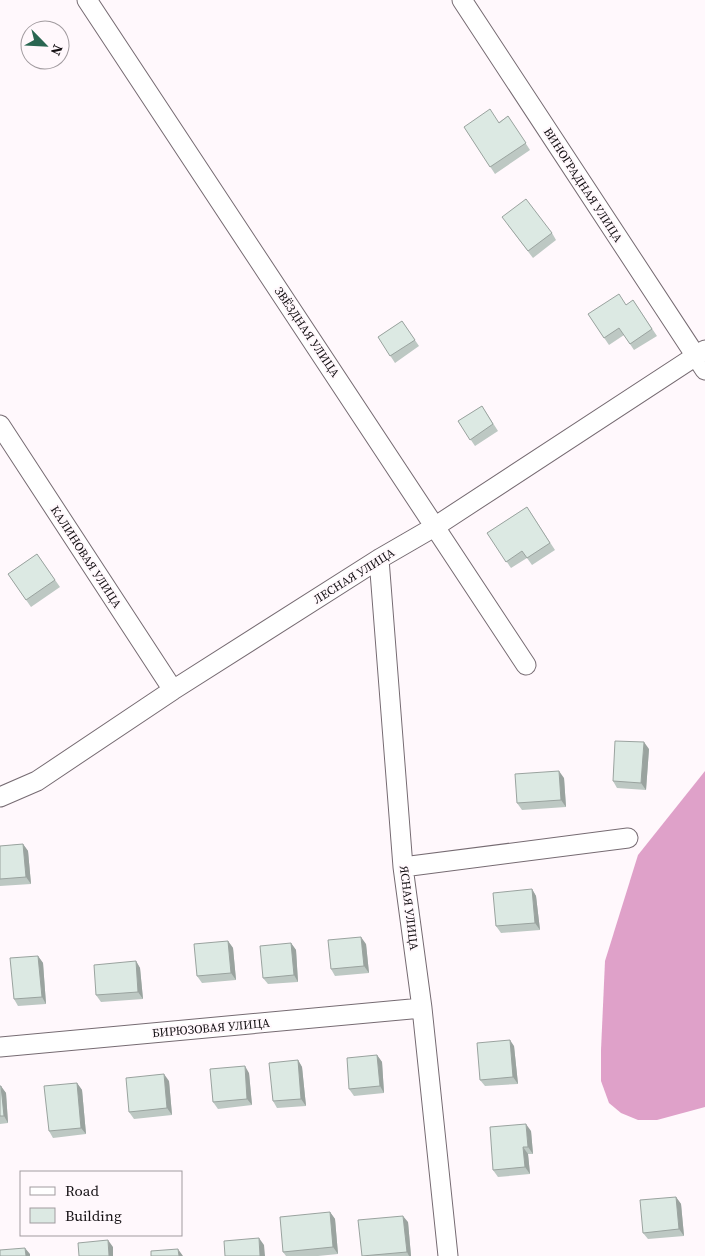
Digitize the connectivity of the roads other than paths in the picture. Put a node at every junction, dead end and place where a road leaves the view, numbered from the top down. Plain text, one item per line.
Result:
1 (87, 0) edge
2 (462, 0) edge
3 (702, 359) edge
4 (0, 425) edge
5 (436, 526) junction
6 (378, 559) junction
7 (526, 665) dead end
8 (173, 690) junction
9 (0, 797) edge
10 (628, 838) dead end
11 (403, 867) junction
12 (422, 1008) junction
13 (0, 1047) edge
14 (448, 1256) edge

1 - 5 street, ЗВЁЗДНАЯ УЛИЦА
2 - 3 street, ВИНОГРАДНАЯ УЛИЦА
3 - 5 street, ЛЕСНАЯ УЛИЦА
4 - 8 street, КАЛИНОВАЯ УЛИЦА
5 - 6 street, ЛЕСНАЯ УЛИЦА
5 - 7 street, ЗВЁЗДНАЯ УЛИЦА
6 - 8 street, ЛЕСНАЯ УЛИЦА
6 - 11 street, ЯСНАЯ УЛИЦА
8 - 9 street, ЛЕСНАЯ УЛИЦА
10 - 11 street
11 - 12 street, ЯСНАЯ УЛИЦА
12 - 13 street, БИРЮЗОВАЯ УЛИЦА
12 - 14 street, ЯСНАЯ УЛИЦА

